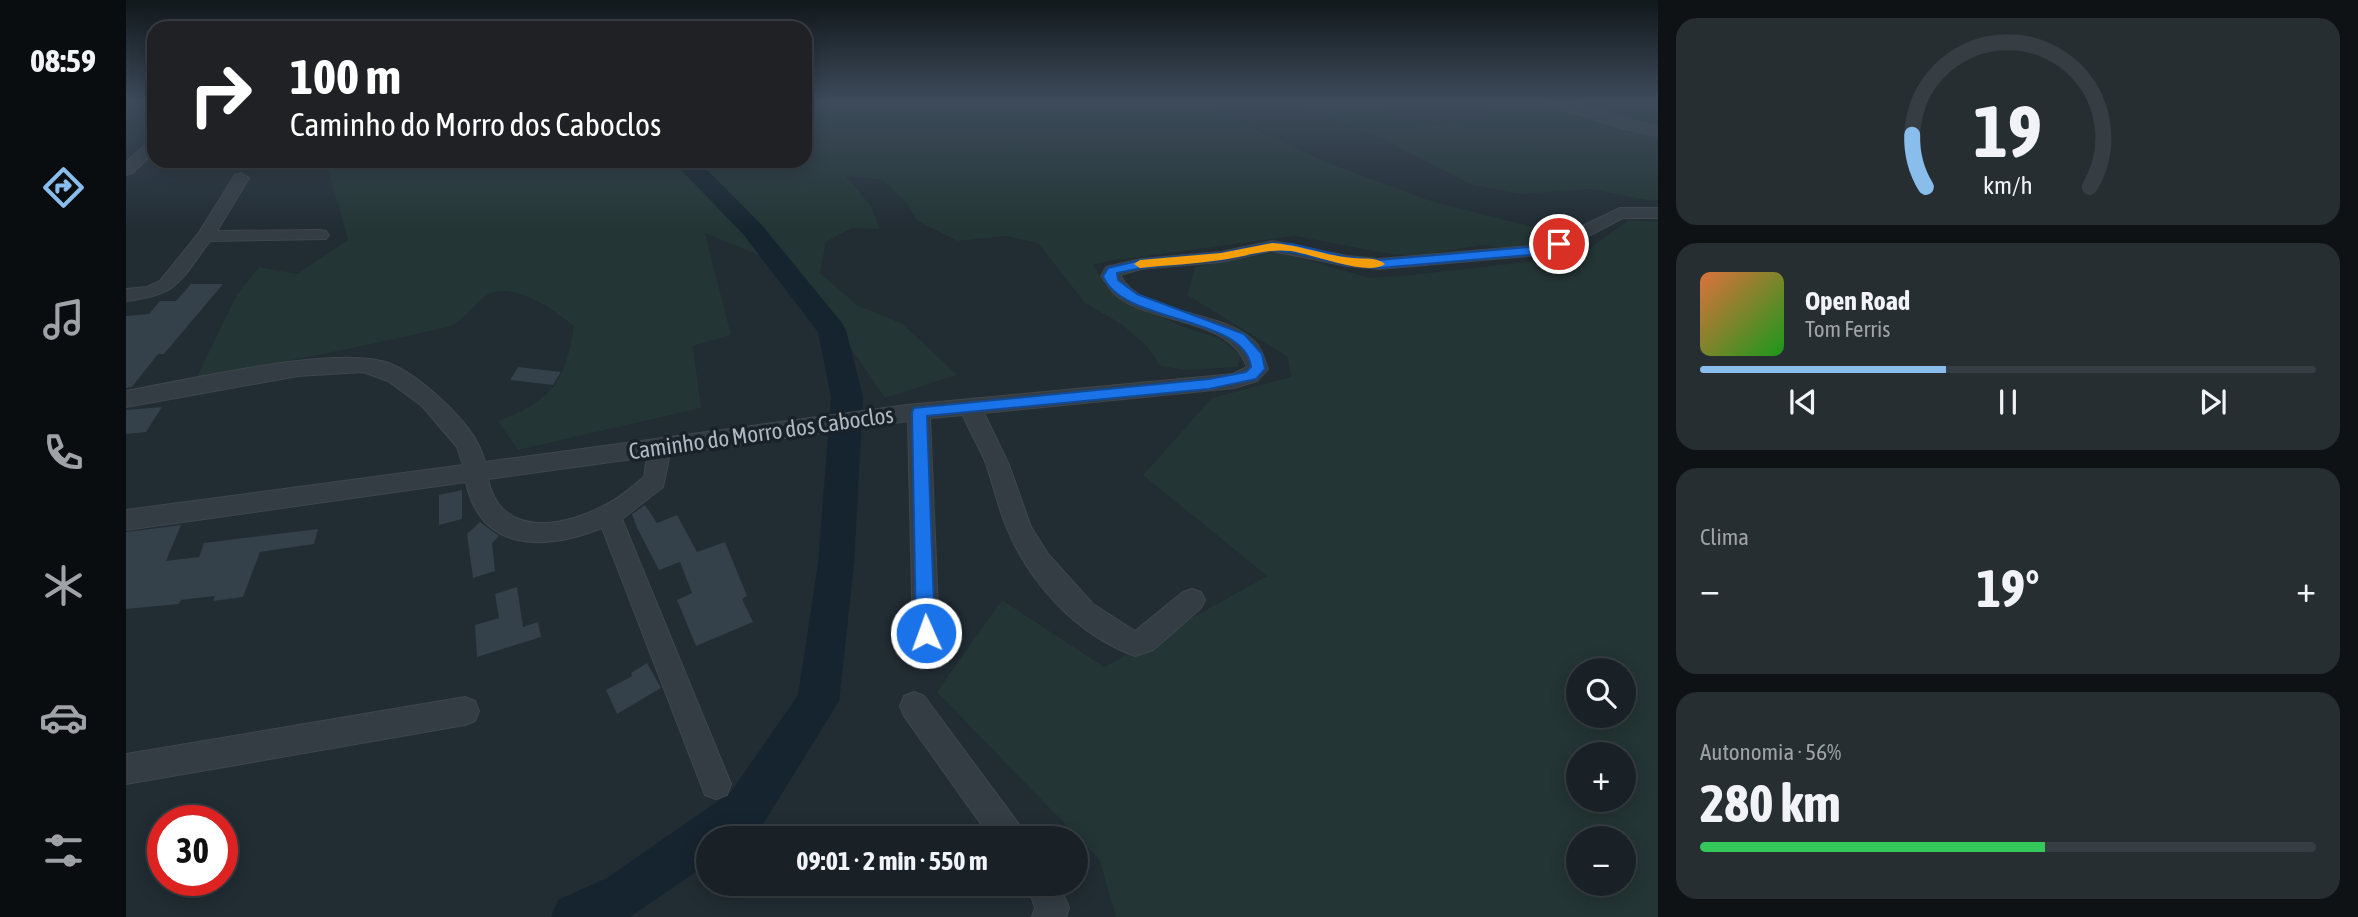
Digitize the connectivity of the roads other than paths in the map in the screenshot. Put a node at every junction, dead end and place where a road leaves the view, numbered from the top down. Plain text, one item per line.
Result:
1 (147, 152) edge
2 (147, 165) edge
3 (126, 172) edge
4 (241, 178) dead end
5 (1658, 213) edge
6 (320, 235) dead end
7 (205, 236) junction
8 (126, 295) edge
9 (126, 399) edge
10 (972, 407) junction
11 (913, 412) junction
12 (660, 446) junction
13 (477, 471) junction
14 (609, 515) junction
15 (126, 520) edge
16 (1192, 600) dead end
17 (926, 633) dead end
18 (914, 706) dead end
19 (465, 711) dead end
20 (126, 769) edge
21 (716, 783) dead end
22 (1001, 826) edge
23 (1048, 896) edge
24 (1049, 917) edge

1 - 3 street
2 - 3 street
4 - 7 street
5 - 10 street, Caminho do Morro dos Caboclos
6 - 7 street
7 - 8 street
9 - 13 street
10 - 11 street, Caminho do Morro dos Caboclos
10 - 16 street
11 - 12 street, Caminho do Morro dos Caboclos
11 - 17 street
12 - 13 street, Caminho do Morro dos Caboclos
12 - 14 street
13 - 14 street
13 - 15 street, Caminho do Morro dos Caboclos
14 - 21 street
18 - 22 street
19 - 20 street
23 - 24 street

